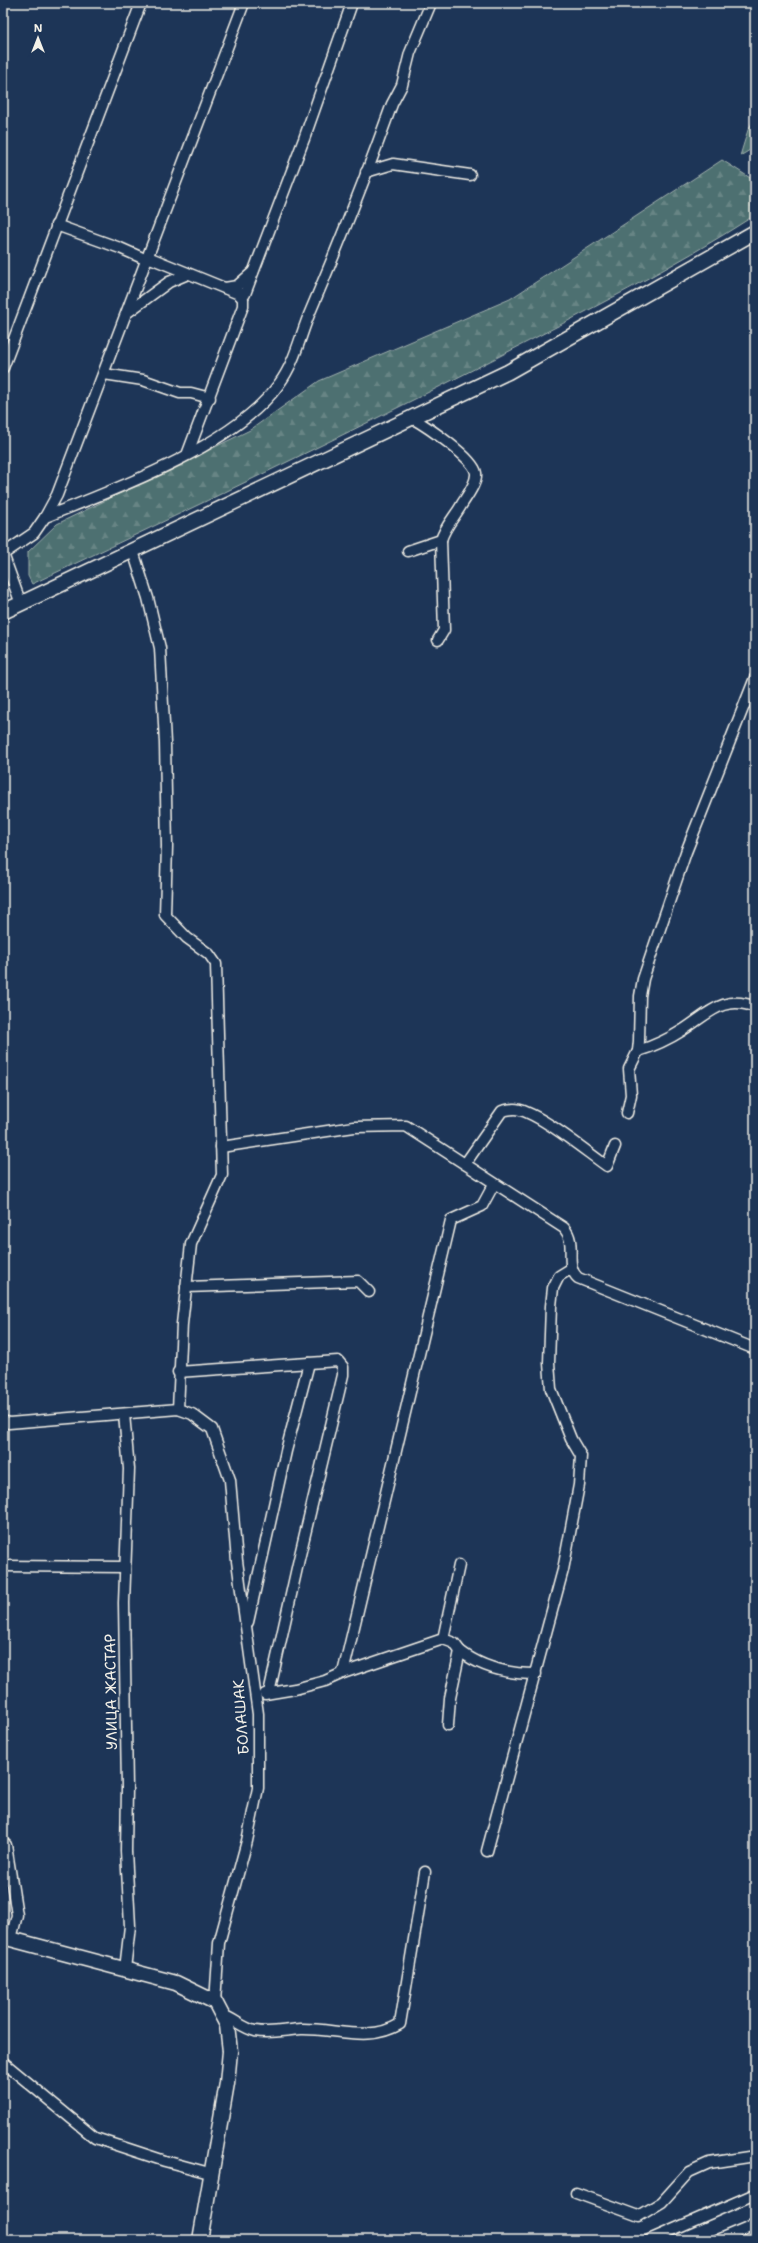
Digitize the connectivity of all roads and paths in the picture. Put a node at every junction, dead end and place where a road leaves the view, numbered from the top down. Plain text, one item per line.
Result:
1 (141, 3) edge
2 (244, 3) edge
3 (352, 3) edge
4 (431, 3) edge
5 (366, 172) junction
6 (470, 175) dead end
7 (56, 225) junction
8 (755, 232) edge
9 (147, 259) junction
10 (257, 265) junction
11 (188, 274) junction
12 (224, 288) junction
13 (243, 296) junction
14 (126, 314) junction
15 (3, 368) edge
16 (104, 374) junction
17 (210, 398) junction
18 (412, 418) junction
19 (187, 455) junction
20 (46, 518) junction
21 (441, 540) junction
22 (133, 551) junction
23 (408, 551) dead end
24 (3, 554) edge
25 (21, 604) junction
26 (3, 612) edge
27 (438, 640) dead end
28 (755, 678) edge
29 (755, 1007) edge
30 (638, 1051) junction
31 (627, 1113) dead end
32 (615, 1146) dead end
33 (222, 1147) junction
34 (465, 1164) junction
35 (494, 1184) junction
36 (572, 1268) junction
37 (186, 1287) junction
38 (370, 1292) dead end
39 (755, 1349) edge
40 (309, 1363) junction
41 (178, 1372) junction
42 (178, 1409) junction
43 (124, 1414) junction
44 (5, 1423) edge
45 (460, 1565) dead end
46 (3, 1566) edge
47 (125, 1567) junction
48 (246, 1628) junction
49 (442, 1639) junction
50 (460, 1651) junction
51 (343, 1673) junction
52 (536, 1674) junction
53 (269, 1693) junction
54 (257, 1696) junction
55 (448, 1724) dead end
56 (6, 1845) dead end
57 (487, 1851) dead end
58 (424, 1872) dead end
59 (7, 1938) edge
60 (125, 1969) junction
61 (215, 2002) junction
62 (222, 2015) junction
63 (3, 2062) edge
64 (755, 2156) edge
65 (213, 2174) junction
66 (576, 2193) dead end
67 (755, 2194) edge
68 (755, 2224) edge
69 (200, 2240) edge
70 (649, 2240) edge
71 (717, 2240) edge

1 - 7 street
2 - 9 street
3 - 10 street
4 - 5 street
5 - 6 street
5 - 19 street
7 - 9 street
7 - 15 street
8 - 18 main road
9 - 11 street
9 - 14 street
10 - 12 street
10 - 13 street
11 - 12 street
11 - 14 street
12 - 13 street
13 - 17 street
14 - 16 street
16 - 17 street
16 - 20 street
17 - 19 street
18 - 21 street
18 - 22 main road
19 - 20 street
20 - 24 street
21 - 23 street
21 - 27 street
22 - 25 main road
22 - 33 street
24 - 25 street
25 - 26 main road
28 - 30 street
29 - 30 street
30 - 31 street
32 - 34 street
33 - 34 street
33 - 37 street
34 - 35 street
35 - 36 street
35 - 51 street
36 - 39 street
36 - 52 street
37 - 38 street
37 - 41 street
40 - 41 street
40 - 48 street
40 - 53 street
41 - 42 street
42 - 43 street
42 - 48 street, БОЛАШАК
43 - 44 street
43 - 47 street, УЛИЦА ЖАСТАР
45 - 49 street
46 - 47 street
47 - 60 street, УЛИЦА ЖАСТАР
48 - 54 street, БОЛАШАК
49 - 50 street
49 - 51 street
50 - 52 street
50 - 55 street
51 - 53 street
52 - 57 street
53 - 54 street
54 - 61 street, БОЛАШАК
56 - 59 street
58 - 62 street
59 - 60 main road
60 - 61 main road
61 - 62 main road
62 - 65 main road
63 - 65 street
64 - 66 street
65 - 69 main road
67 - 70 street
68 - 71 street

